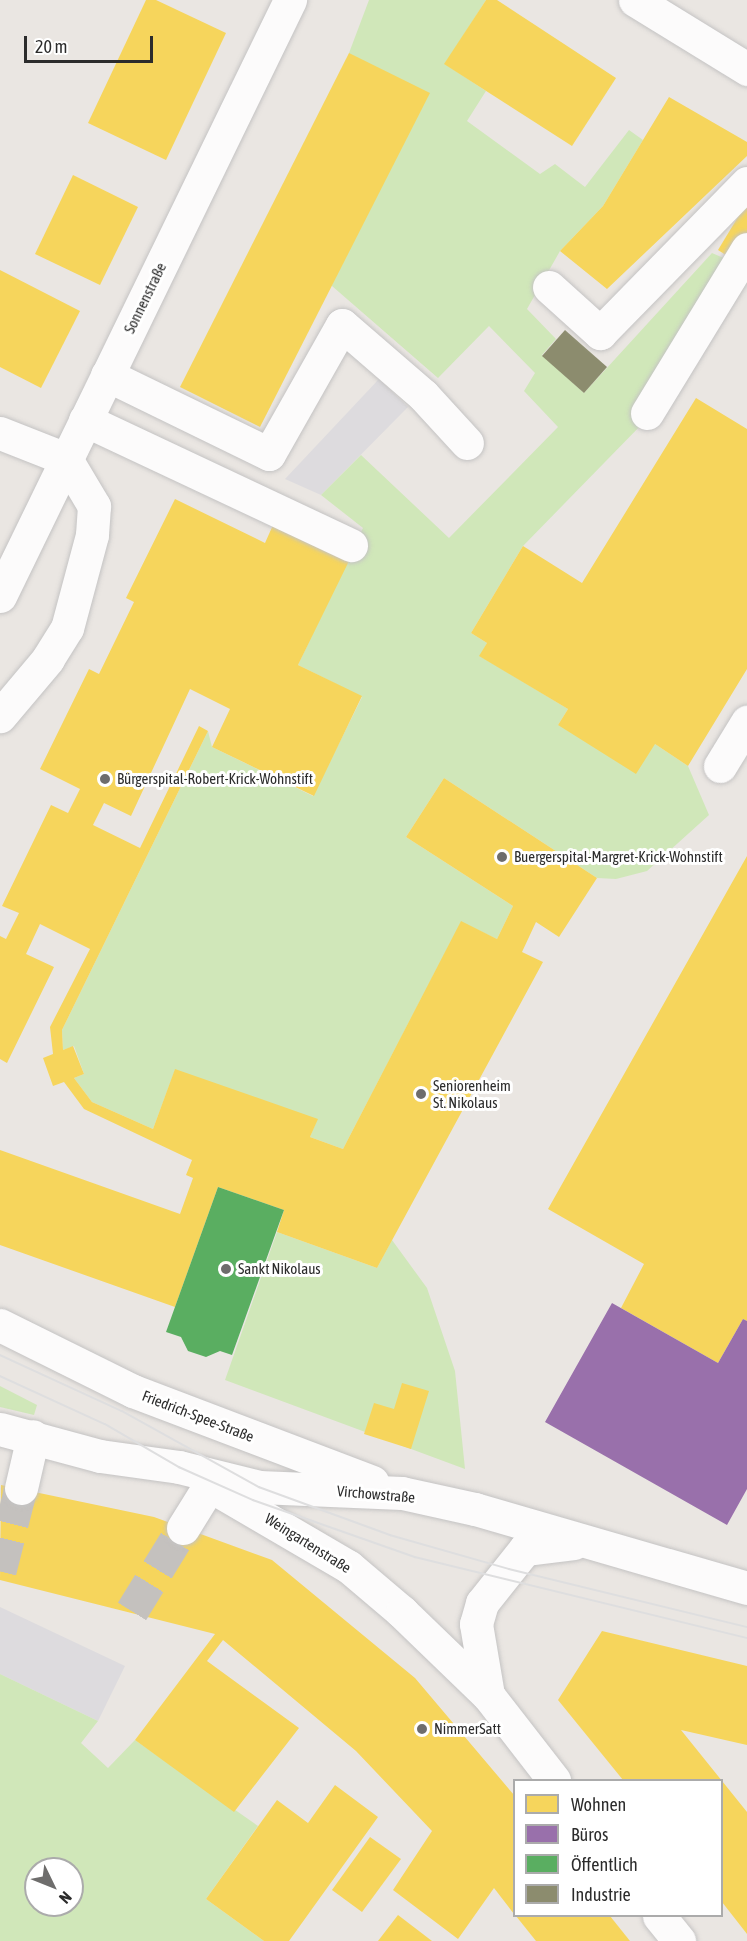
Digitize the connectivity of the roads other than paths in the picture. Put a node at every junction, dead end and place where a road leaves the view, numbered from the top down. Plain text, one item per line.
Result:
1 (290, 0) edge
2 (635, 0) edge
3 (747, 69) edge
4 (747, 183) edge
5 (747, 249) edge
6 (549, 287) dead end
7 (107, 375) junction
8 (647, 413) dead end
9 (86, 420) junction
10 (0, 433) edge
11 (467, 443) dead end
12 (66, 459) junction
13 (351, 545) dead end
14 (0, 596) edge
15 (0, 716) edge
16 (747, 722) edge
17 (720, 766) dead end
18 (0, 1325) edge
19 (0, 1429) edge
20 (33, 1436) junction
21 (162, 1468) junction
22 (209, 1486) junction
23 (21, 1488) tunnel mouth
24 (402, 1493) junction
25 (183, 1528) tunnel mouth
26 (584, 1541) junction
27 (747, 1588) edge
28 (488, 1695) junction
29 (553, 1779) edge
30 (660, 1917) edge
31 (679, 1941) edge

1 - 7 street, Sonnenstraße
2 - 3 street
4 - 6 street
5 - 8 street
7 - 9 street, Sonnenstraße
7 - 11 street
9 - 12 street, Sonnenstraße
9 - 13 street
10 - 12 street
12 - 14 street, Sonnenstraße
12 - 15 street
16 - 17 street
18 - 24 street, Friedrich-Spee-Straße
19 - 20 street, Virchowstraße
20 - 21 street, Virchowstraße
20 - 23 street
21 - 22 street, Weingartenstraße
21 - 24 street, Virchowstraße
22 - 25 street
22 - 28 street, Weingartenstraße
24 - 26 street, Virchowstraße
26 - 27 street, Virchowstraße
26 - 28 street, Weingartenstraße
28 - 29 street, Weingartenstraße
30 - 31 street

